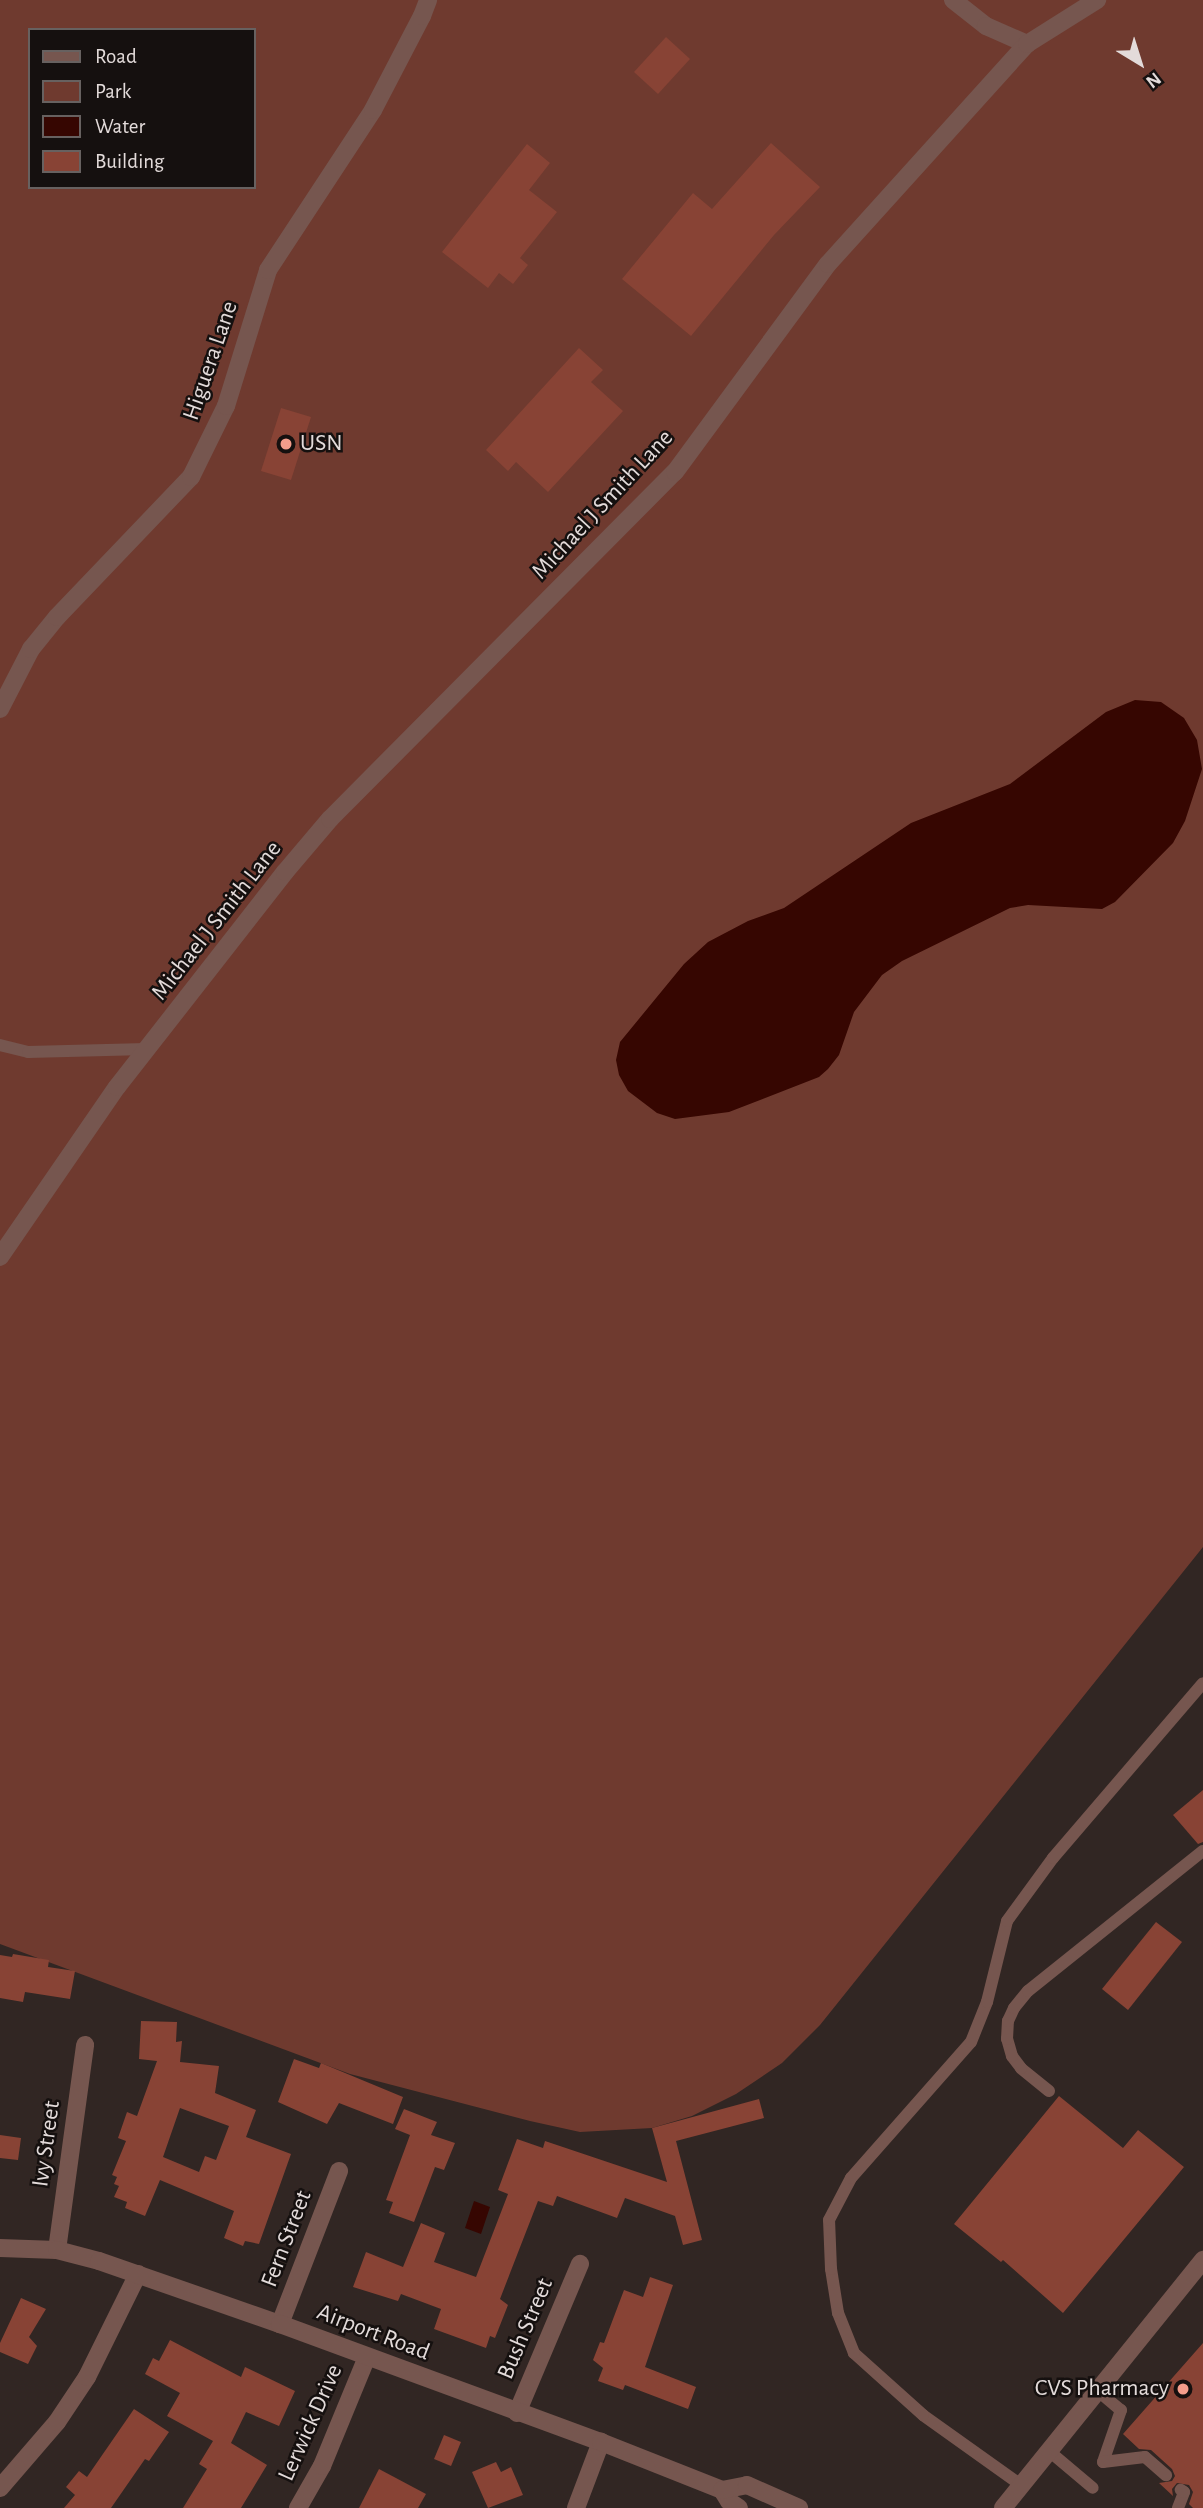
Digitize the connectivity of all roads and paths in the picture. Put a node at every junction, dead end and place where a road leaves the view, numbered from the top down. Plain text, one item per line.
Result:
1 (428, 0) edge
2 (953, 0) edge
3 (1097, 0) edge
4 (1027, 44) junction
5 (0, 709) edge
6 (0, 1045) edge
7 (146, 1049) junction
8 (0, 1257) edge
9 (1203, 1683) edge
10 (1203, 1851) edge
11 (85, 2045) dead end
12 (1049, 2091) dead end
13 (339, 2171) dead end
14 (0, 2248) edge
15 (57, 2250) junction
16 (1203, 2260) edge
17 (580, 2263) dead end
18 (138, 2274) junction
19 (280, 2324) junction
20 (367, 2357) junction
21 (1098, 2390) junction
22 (517, 2413) junction
23 (601, 2442) junction
24 (1049, 2451) junction
25 (1166, 2475) dead end
26 (1021, 2485) junction
27 (0, 2487) edge
28 (1093, 2488) dead end
29 (722, 2490) junction
30 (1181, 2490) dead end
31 (298, 2508) edge
32 (576, 2508) edge
33 (740, 2508) edge
34 (799, 2508) edge
35 (1003, 2508) edge
36 (1178, 2508) edge

1 - 5 street, Higuera Lane
2 - 4 street
3 - 4 street, Michael J Smith Lane
4 - 7 street, Michael J Smith Lane
6 - 7 lane
7 - 8 street, Michael J Smith Lane
9 - 26 lane
10 - 12 lane
11 - 15 street, Ivy Street
13 - 19 street, Fern Street
14 - 15 street, Airport Road
15 - 18 street, Airport Road
16 - 21 street
17 - 22 street, Bush Street
18 - 19 street, Airport Road
18 - 27 street
19 - 20 street, Airport Road
20 - 22 street, Airport Road
20 - 31 street, Lerwick Drive
21 - 24 street
21 - 25 lane
22 - 23 street, Airport Road
23 - 29 street, Airport Road
23 - 32 street
24 - 26 street
24 - 28 lane
26 - 35 street
29 - 33 street, Airport Road
29 - 34 street, Airport Road
30 - 36 lane

